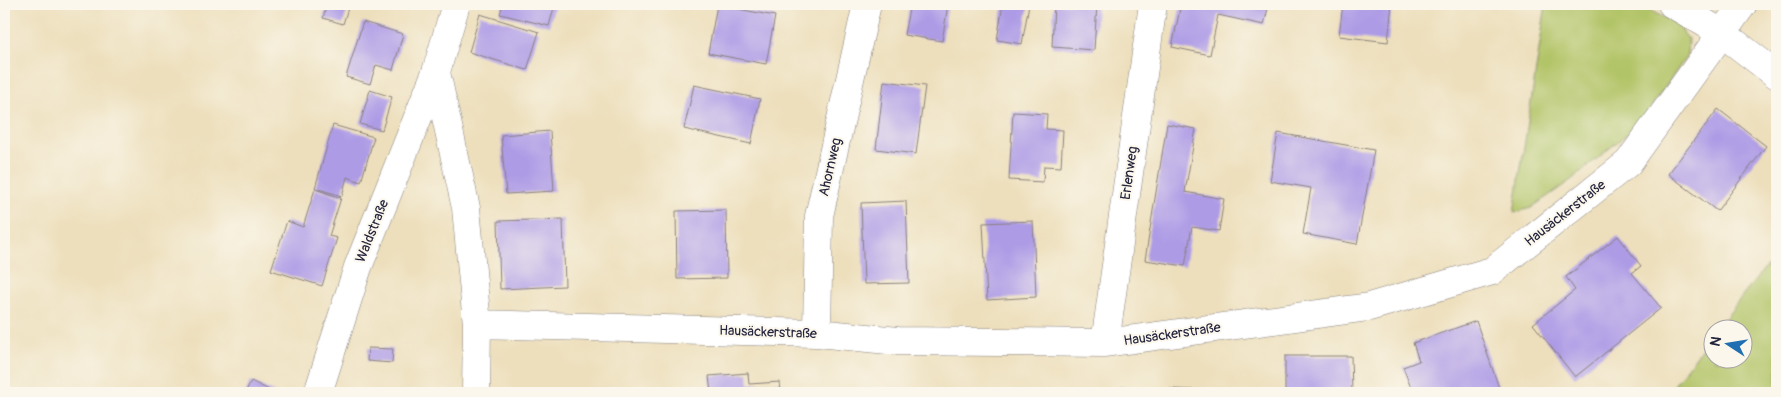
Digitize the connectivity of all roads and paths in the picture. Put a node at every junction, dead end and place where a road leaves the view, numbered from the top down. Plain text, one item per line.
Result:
1 (456, 4) edge
2 (867, 4) edge
3 (1153, 4) edge
4 (1672, 4) edge
5 (1743, 4) edge
6 (1722, 33) junction
7 (436, 72) junction
8 (1777, 75) edge
9 (476, 324) junction
10 (817, 333) junction
11 (1105, 343) junction
12 (318, 393) edge
13 (476, 393) edge

1 - 7 street, Waldstraße
2 - 10 street, Ahornweg
3 - 11 street, Erlenweg
4 - 6 street
5 - 6 street, Hausäckerstraße
6 - 8 street
6 - 11 street, Hausäckerstraße
7 - 9 street, Waldstraße
7 - 12 street, Waldstraße
9 - 10 street, Hausäckerstraße
9 - 13 street, Waldstraße
10 - 11 street, Hausäckerstraße

